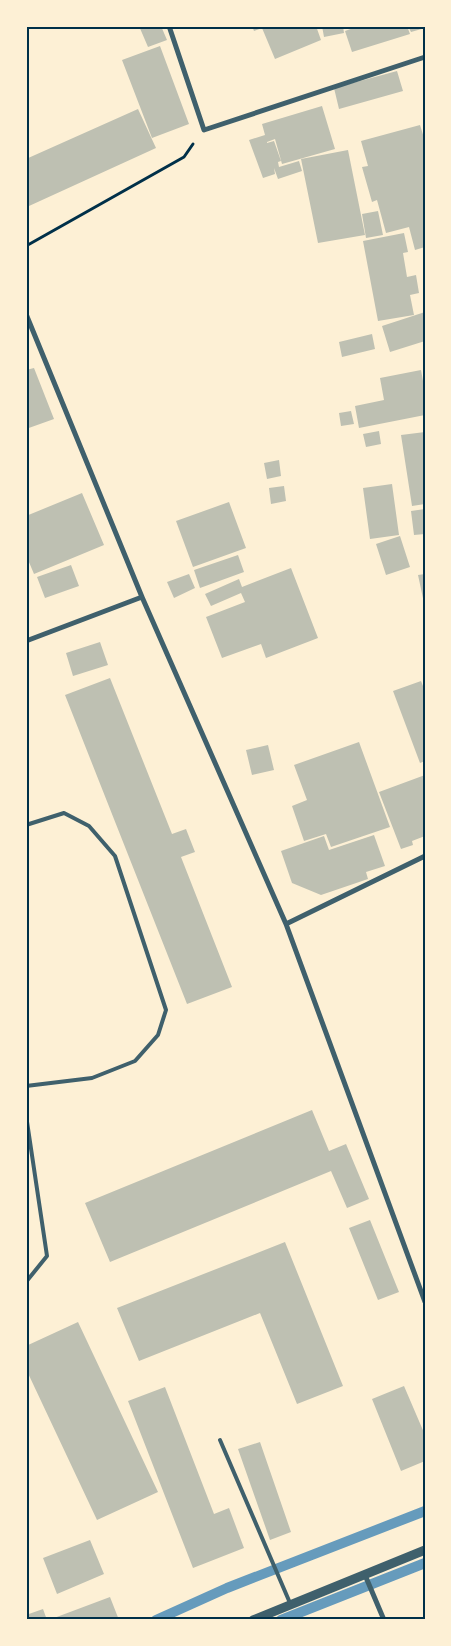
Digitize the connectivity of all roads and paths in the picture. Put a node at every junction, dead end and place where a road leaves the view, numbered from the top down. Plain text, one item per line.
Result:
1 (169, 26) edge
2 (425, 57) edge
3 (204, 130) junction
4 (26, 246) edge
5 (26, 314) edge
6 (142, 597) junction
7 (26, 641) edge
8 (26, 825) edge
9 (425, 856) edge
10 (286, 924) junction
11 (26, 1086) edge
12 (26, 1116) edge
13 (26, 1282) edge
14 (425, 1302) edge
15 (220, 1440) dead end
16 (425, 1550) edge
17 (365, 1574) junction
18 (290, 1606) junction
19 (253, 1620) edge
20 (384, 1620) edge

1 - 3 street
2 - 3 street
3 - 4 path
5 - 6 street
6 - 7 street
6 - 10 street
8 - 11 lane
9 - 10 street
10 - 14 street
12 - 13 lane
15 - 18 lane
16 - 17 street
17 - 18 street
17 - 20 street
18 - 19 street

